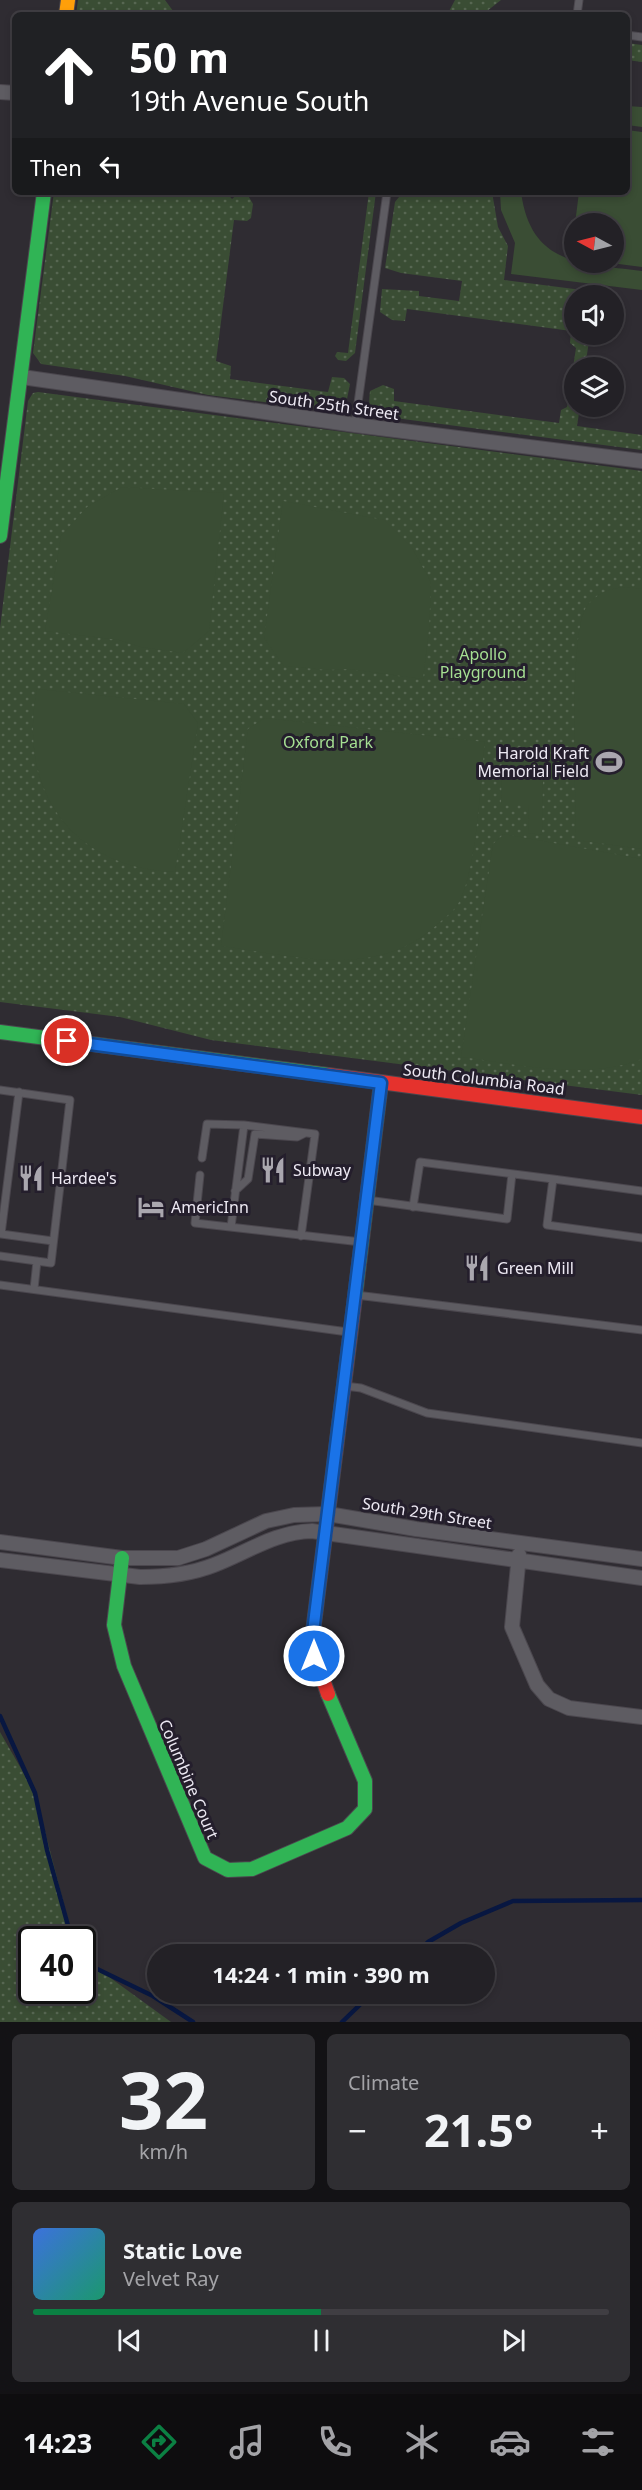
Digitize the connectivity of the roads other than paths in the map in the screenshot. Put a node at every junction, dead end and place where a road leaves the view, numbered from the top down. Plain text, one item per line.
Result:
1 (44, 195) edge
2 (386, 195) edge
3 (21, 376) junction
4 (356, 424) junction
5 (642, 461) edge
6 (0, 536) edge
7 (0, 1032) edge
8 (381, 1083) junction
9 (0, 1090) edge
10 (19, 1092) junction
11 (642, 1117) edge
12 (244, 1125) junction
13 (305, 1133) junction
14 (202, 1158) dead end
15 (512, 1174) junction
16 (200, 1175) dead end
17 (553, 1179) junction
18 (642, 1191) edge
19 (235, 1192) junction
20 (367, 1200) junction
21 (413, 1207) junction
22 (2, 1212) edge
23 (231, 1227) junction
24 (301, 1236) junction
25 (642, 1238) edge
26 (53, 1241) junction
27 (361, 1242) junction
28 (0, 1256) edge
29 (37, 1261) junction
30 (0, 1285) edge
31 (34, 1289) junction
32 (355, 1295) junction
33 (642, 1330) edge
34 (350, 1332) junction
35 (344, 1386) junction
36 (642, 1443) edge
37 (328, 1514) junction
38 (325, 1534) junction
39 (0, 1542) edge
40 (521, 1544) junction
41 (122, 1558) junction
42 (642, 1559) edge
43 (0, 1560) edge
44 (518, 1562) junction
45 (119, 1575) junction
46 (642, 1578) edge
47 (642, 1718) edge

1 - 3 street
2 - 4 lane
3 - 4 street, South 25th Street
3 - 6 street
4 - 5 street, South 25th Street
7 - 8 street, South Columbia Road
8 - 11 street, South Columbia Road
8 - 20 street
9 - 10 lane
10 - 22 lane
10 - 26 lane
12 - 13 lane
12 - 14 lane
12 - 19 lane
13 - 19 lane
13 - 24 lane
15 - 17 lane
15 - 21 lane
15 - 21 lane
16 - 23 lane
17 - 18 lane
17 - 25 lane
19 - 23 lane
20 - 21 lane
20 - 27 street
22 - 26 lane
23 - 24 lane
24 - 27 lane
26 - 29 lane
27 - 32 street
28 - 29 lane
29 - 31 lane
30 - 31 lane
31 - 34 lane
32 - 33 lane
32 - 34 street
34 - 35 street
35 - 36 lane
35 - 37 street
37 - 38 street
37 - 40 street, South 29th Street
37 - 41 street, South 29th Street
38 - 44 street, South 29th Street
38 - 45 street, South 29th Street
38 - 45 street, Columbine Court
39 - 41 street, South 29th Street
40 - 42 street, South 29th Street
40 - 44 street
41 - 45 street
43 - 45 street, South 29th Street
44 - 46 street, South 29th Street
44 - 47 street

